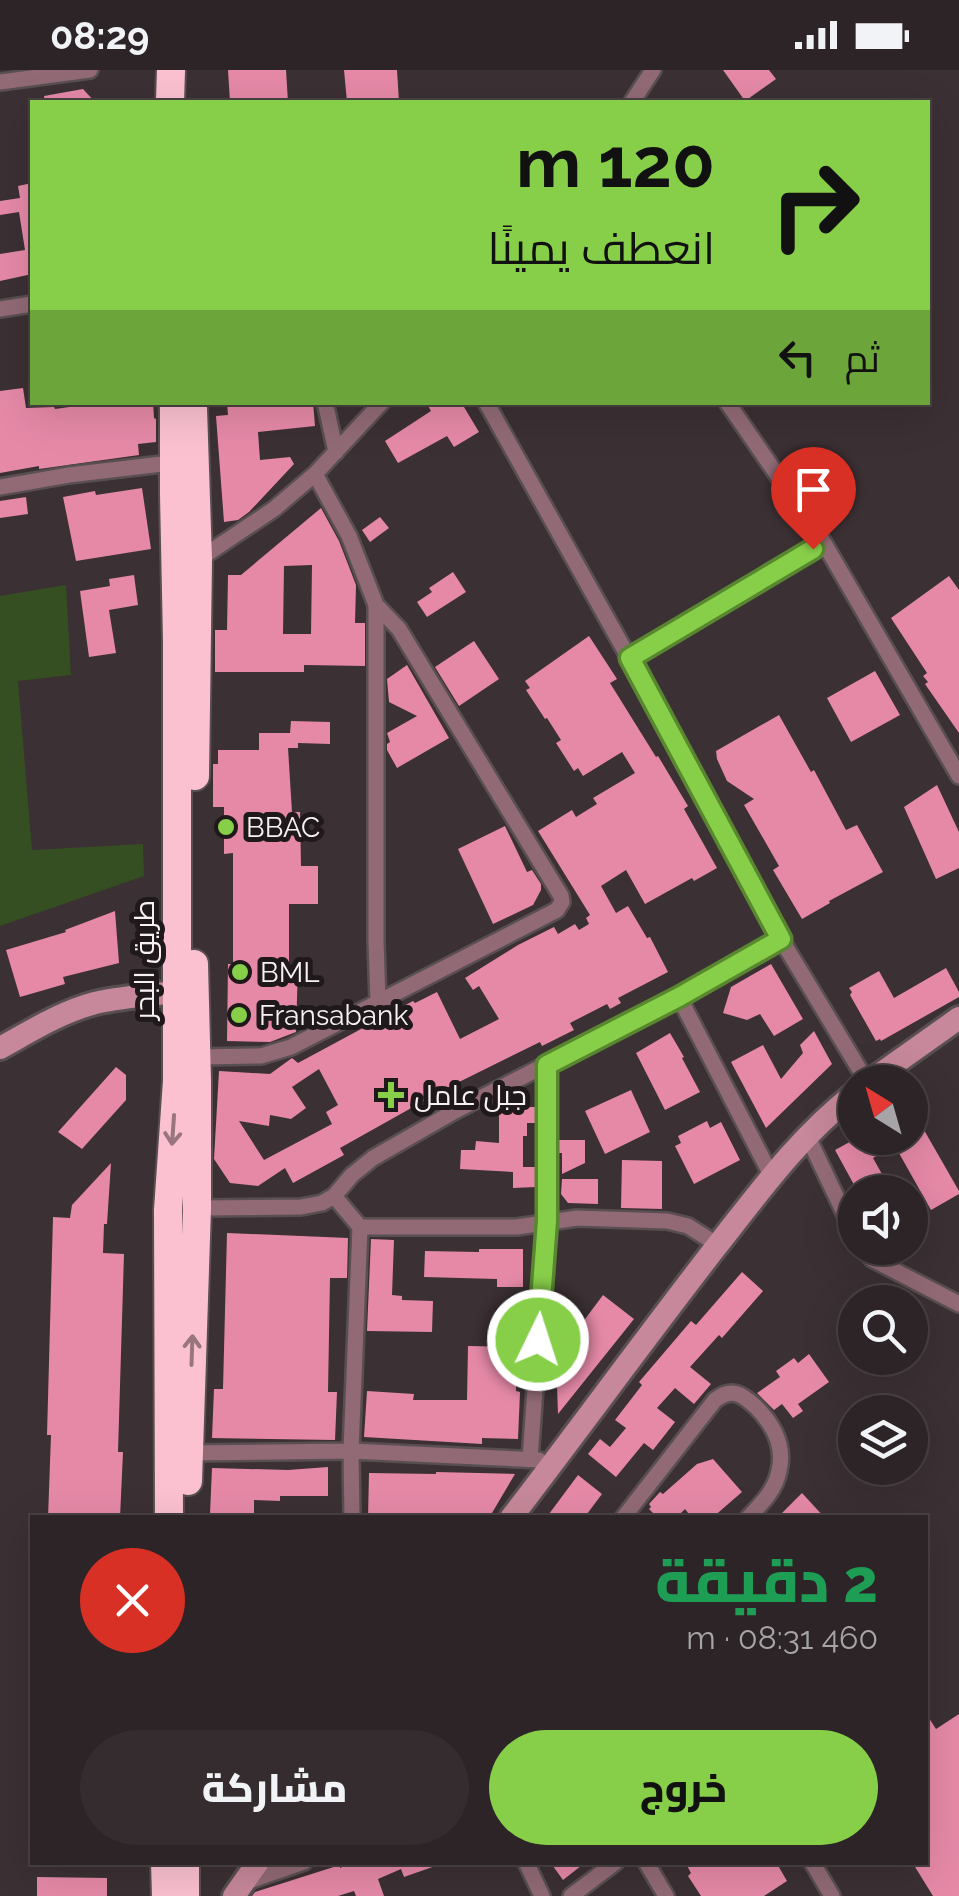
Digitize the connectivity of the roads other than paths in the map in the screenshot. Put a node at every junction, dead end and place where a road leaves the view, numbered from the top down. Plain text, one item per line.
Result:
1 (90, 70) edge
2 (170, 70) edge
3 (186, 70) edge
4 (653, 70) edge
5 (0, 82) edge
6 (170, 100) edge
7 (186, 100) edge
8 (633, 100) edge
9 (30, 304) edge
10 (0, 309) edge
11 (174, 405) edge
12 (193, 405) edge
13 (326, 405) edge
14 (379, 405) edge
15 (488, 405) edge
16 (729, 405) edge
17 (336, 452) junction
18 (184, 462) junction
19 (315, 474) junction
20 (0, 487) edge
21 (824, 542) junction
22 (198, 560) junction
23 (376, 605) junction
24 (630, 658) junction
25 (959, 776) edge
26 (781, 939) junction
27 (176, 992) junction
28 (679, 997) junction
29 (378, 1002) junction
30 (959, 1018) edge
31 (0, 1048) edge
32 (197, 1057) junction
33 (547, 1065) junction
34 (858, 1065) edge
35 (892, 1065) edge
36 (838, 1109) edge
37 (807, 1135) junction
38 (771, 1174) junction
39 (334, 1196) junction
40 (838, 1200) edge
41 (196, 1208) junction
42 (547, 1221) junction
43 (360, 1227) junction
44 (718, 1245) junction
45 (884, 1265) edge
46 (959, 1304) edge
47 (351, 1451) junction
48 (188, 1453) junction
49 (530, 1459) junction
50 (554, 1460) junction
51 (168, 1515) edge
52 (188, 1515) edge
53 (352, 1515) edge
54 (513, 1515) edge
55 (624, 1515) edge
56 (751, 1515) edge
57 (165, 1865) edge
58 (185, 1865) edge
59 (256, 1865) edge
60 (297, 1865) edge
61 (527, 1865) edge
62 (612, 1865) edge
63 (648, 1865) edge
64 (814, 1865) edge
65 (239, 1890) edge
66 (166, 1896) edge
67 (185, 1896) edge
68 (542, 1896) edge
69 (570, 1896) edge
70 (666, 1896) edge
71 (832, 1896) edge

1 - 5 street
2 - 6 highway
3 - 7 highway
4 - 8 street
9 - 10 street
11 - 18 highway, طريق البحر
12 - 18 highway, طريق البحر
13 - 17 street
14 - 17 street
15 - 24 street
16 - 21 street
17 - 19 street
18 - 20 street
18 - 22 highway, طريق البحر
18 - 27 highway, طريق البحر
19 - 22 street
19 - 23 street
21 - 24 street
21 - 25 street
22 - 32 highway, طريق البحر
23 - 29 street
23 - 29 street
24 - 26 street
26 - 28 street
26 - 34 street
27 - 31 main road
27 -> 51 highway, طريق البحر
28 - 33 street
28 - 38 street
29 - 32 street
30 - 35 main road
32 - 41 highway, طريق البحر
33 - 39 street
33 - 42 street
36 - 37 main road
37 - 38 main road
37 - 40 street
38 - 44 main road
39 - 41 street
39 - 43 street
48 -> 41 highway, طريق البحر
42 - 43 street
42 - 44 street
42 - 49 street
43 - 47 street
44 - 50 main road
45 - 46 street
47 - 48 street
47 - 49 street
47 - 53 street
48 - 52 highway, طريق البحر
49 - 50 street
50 - 54 main road
55 - 56 street
57 - 66 highway
58 - 67 highway
59 - 65 main road
60 - 65 street
61 - 68 street
62 - 69 street
63 - 70 street
64 - 71 street

